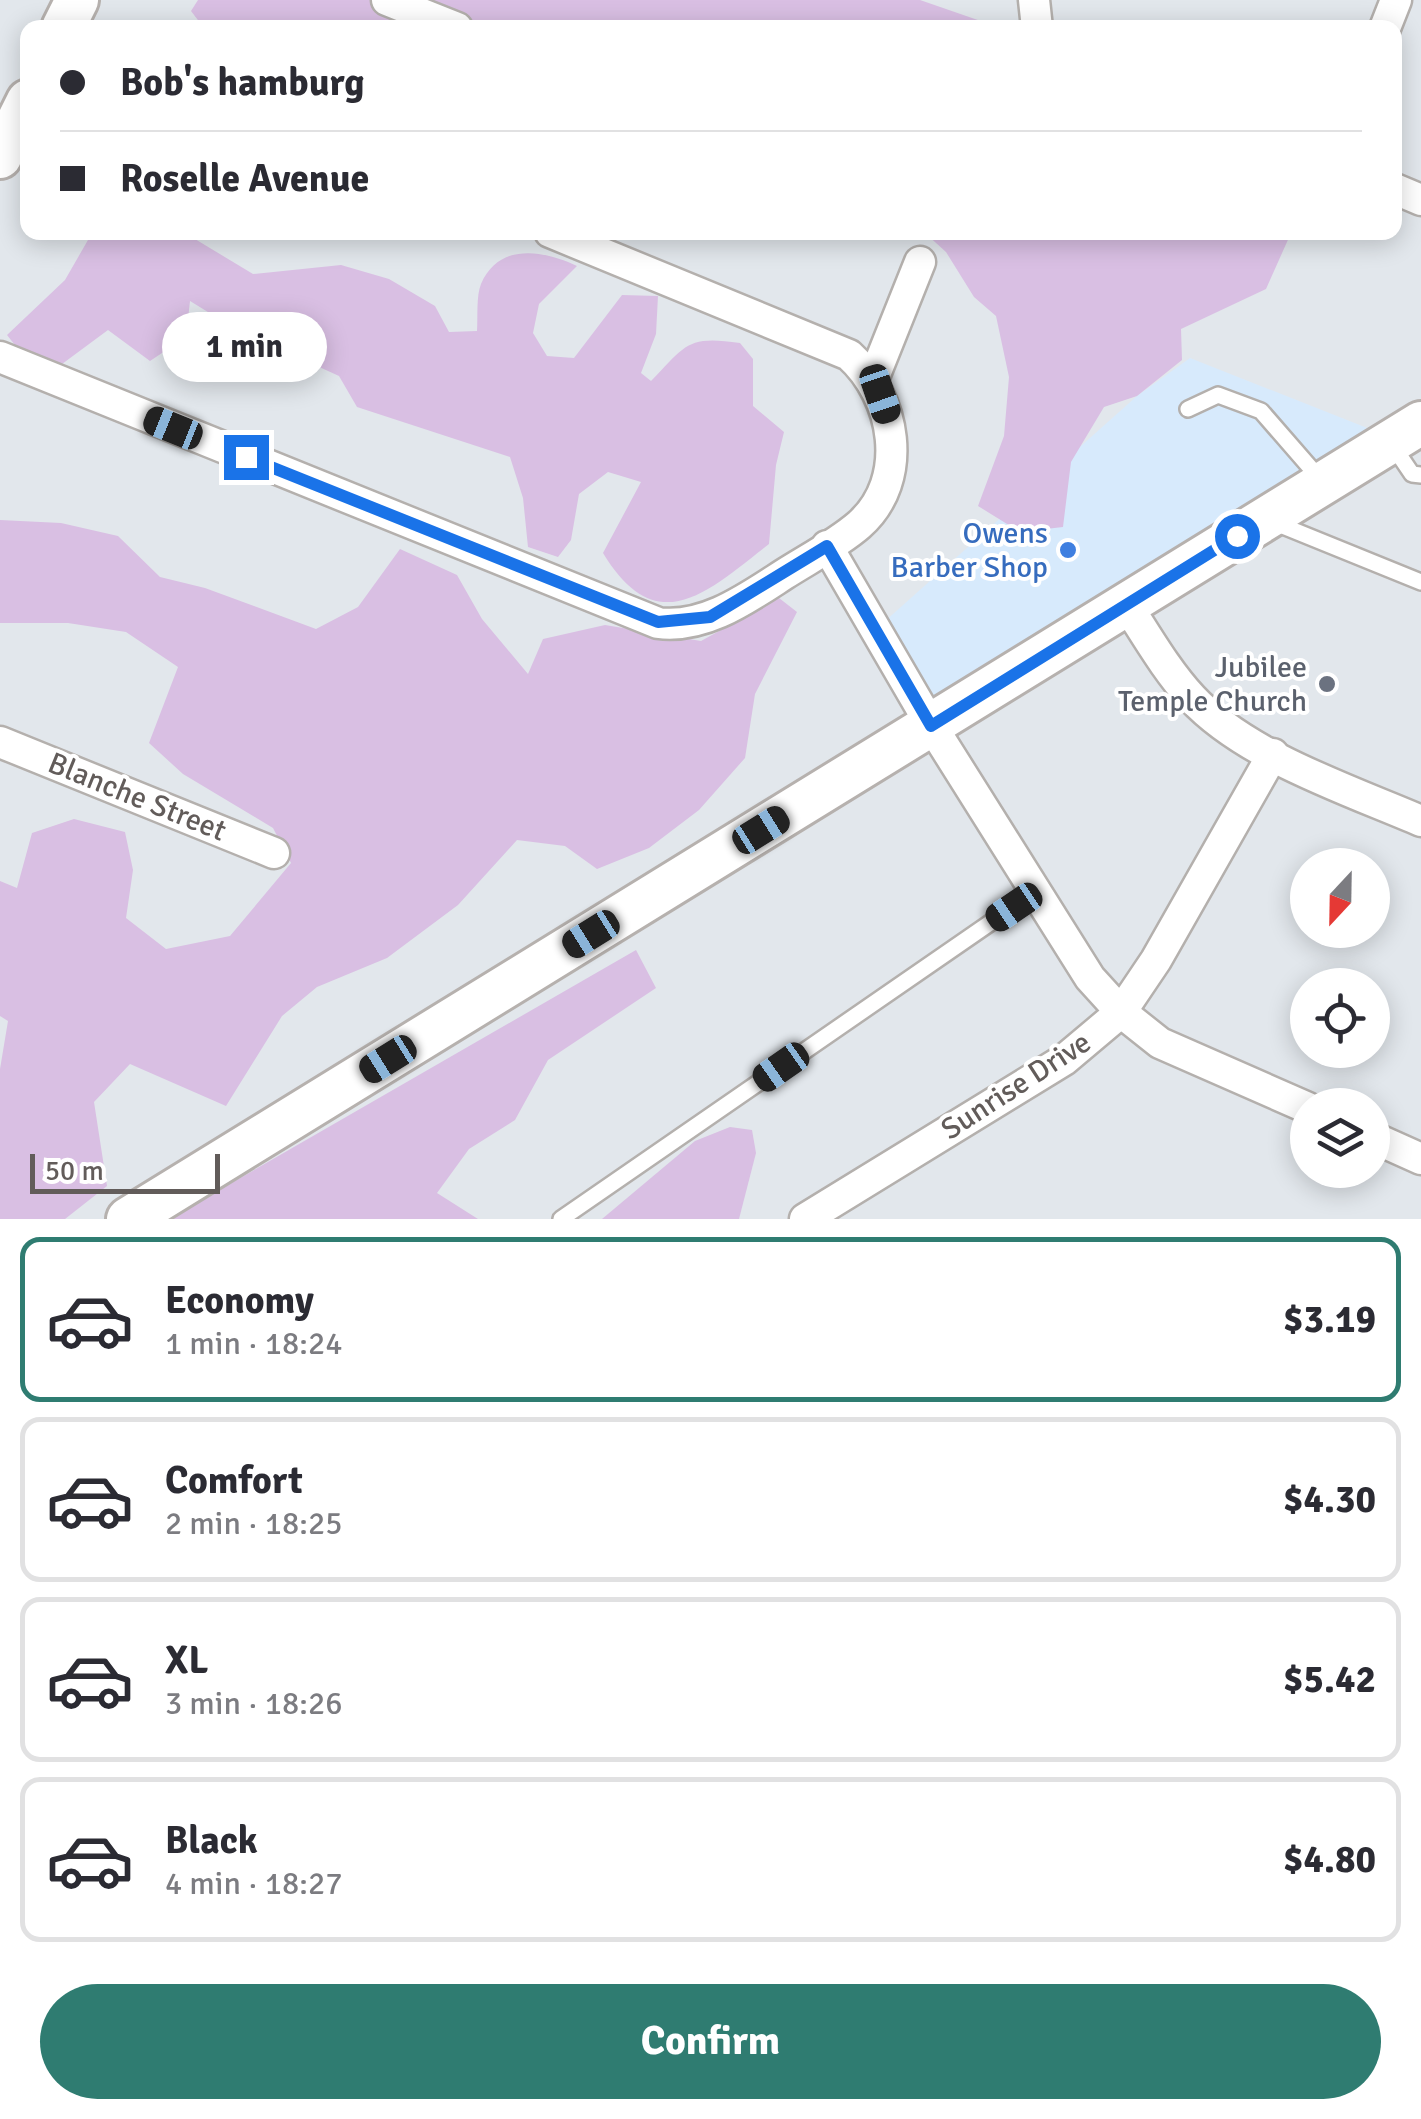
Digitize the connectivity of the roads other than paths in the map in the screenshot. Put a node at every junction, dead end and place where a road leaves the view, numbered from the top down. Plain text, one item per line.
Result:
1 (388, 0) edge
2 (437, 20) edge
3 (20, 117) edge
4 (0, 157) edge
5 (570, 240) edge
6 (920, 262) dead end
7 (0, 358) edge
8 (872, 382) junction
9 (1188, 409) dead end
10 (1406, 432) edge
11 (1421, 475) edge
12 (1323, 483) junction
13 (1265, 519) junction
14 (827, 546) junction
15 (1421, 582) edge
16 (1126, 604) junction
17 (931, 726) junction
18 (0, 742) edge
19 (1272, 754) junction
20 (1421, 821) edge
21 (274, 852) dead end
22 (1036, 892) junction
23 (1121, 1012) junction
24 (1290, 1100) edge
25 (1390, 1145) edge
26 (1421, 1159) edge
27 (128, 1219) edge
28 (561, 1219) edge
29 (805, 1219) edge

1 - 2 street
3 - 4 main road
5 - 8 street
6 - 8 street
7 - 14 street
8 - 14 street
9 - 12 lane
10 - 11 lane
10 - 12 main road
12 - 13 main road
13 - 15 lane
13 - 16 main road
14 - 17 street
16 - 17 main road
16 - 19 street
17 - 22 street
17 - 27 main road
18 - 21 street, Blanche Street
19 - 20 street
19 - 23 street, Sunrise Drive
22 - 23 street
22 - 28 lane
23 - 24 street
23 - 29 street, Sunrise Drive
25 - 26 street

